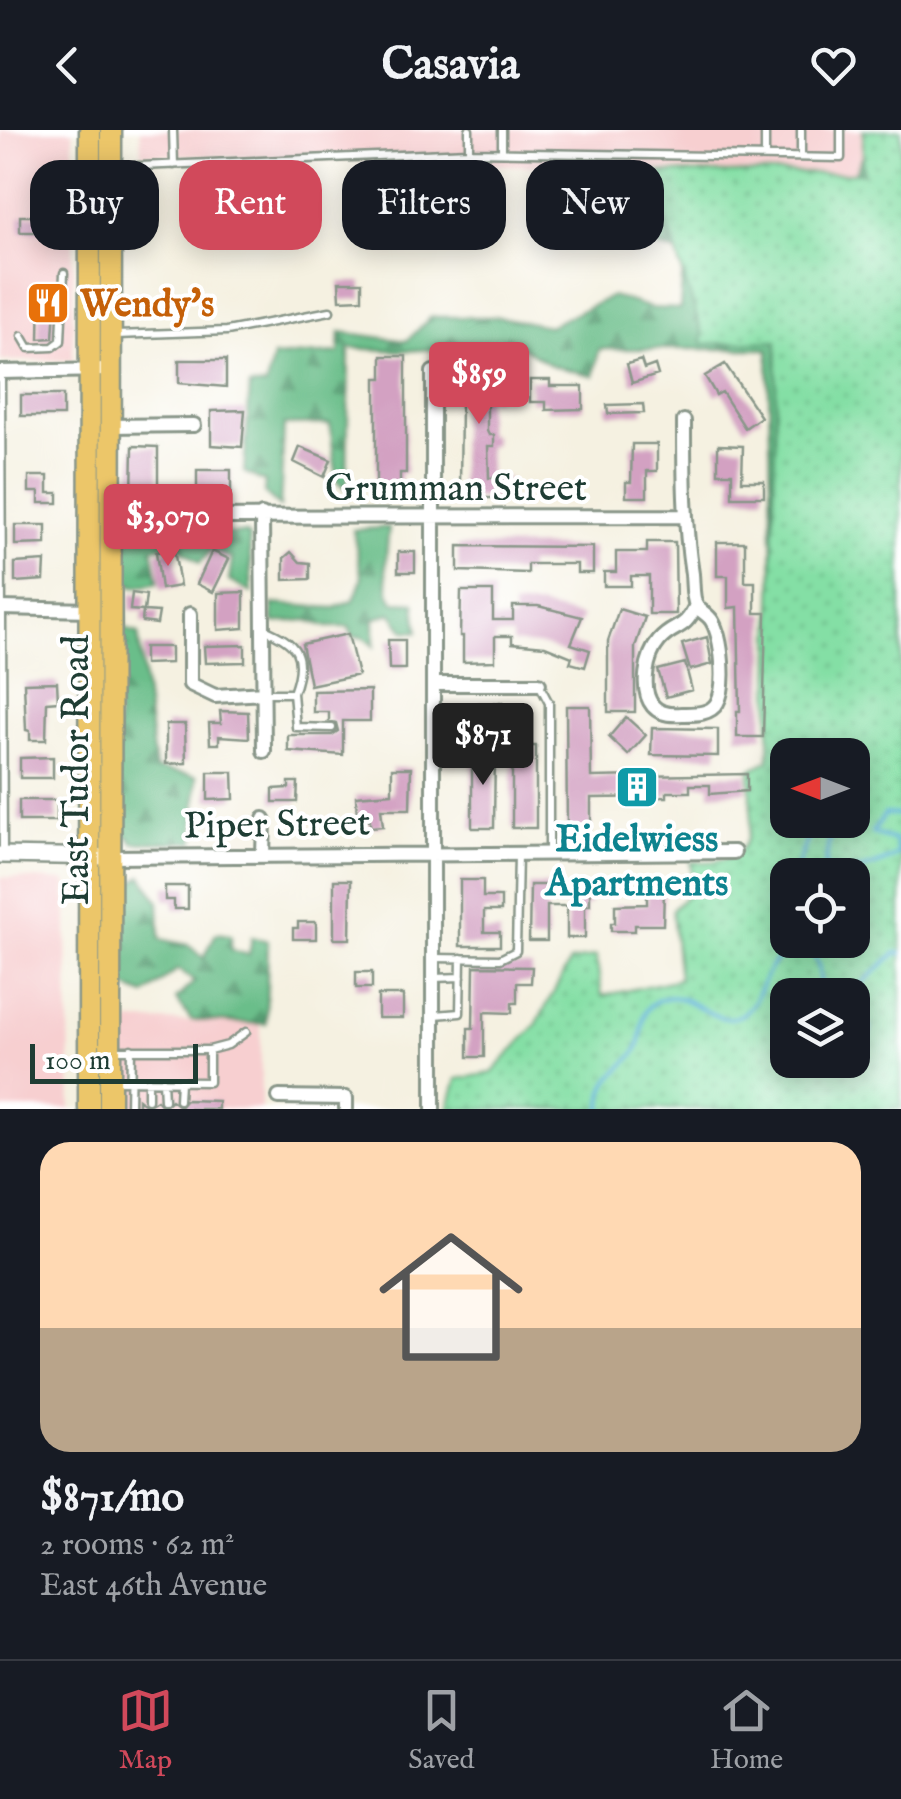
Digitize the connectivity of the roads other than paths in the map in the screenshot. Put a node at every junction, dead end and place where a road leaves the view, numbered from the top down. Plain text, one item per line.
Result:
1 (90, 130) edge
2 (111, 130) edge
3 (174, 130) edge
4 (469, 130) edge
5 (502, 130) edge
6 (766, 130) edge
7 (802, 130) edge
8 (841, 130) edge
9 (469, 152) junction
10 (502, 152) junction
11 (765, 156) junction
12 (801, 157) junction
13 (111, 160) edge
14 (174, 164) junction
15 (159, 165) edge
16 (111, 250) edge
17 (64, 273) dead end
18 (330, 311) dead end
19 (22, 336) dead end
20 (110, 336) junction
21 (100, 370) junction
22 (0, 372) edge
23 (433, 372) dead end
24 (684, 422) dead end
25 (194, 425) dead end
26 (110, 426) junction
27 (262, 515) junction
28 (108, 516) junction
29 (684, 516) junction
30 (434, 519) junction
31 (696, 606) junction
32 (2, 608) edge
33 (91, 610) junction
34 (190, 614) dead end
35 (263, 629) junction
36 (434, 684) junction
37 (539, 684) joint
38 (293, 692) junction
39 (264, 694) junction
40 (332, 728) dead end
41 (264, 751) dead end
42 (264, 818) dead end
43 (734, 852) dead end
44 (518, 853) junction
45 (548, 853) junction
46 (432, 854) junction
47 (1, 855) edge
48 (263, 855) junction
49 (88, 857) junction
50 (110, 857) junction
51 (432, 958) junction
52 (461, 958) junction
53 (461, 977) junction
54 (432, 978) junction
55 (433, 1014) junction
56 (246, 1032) dead end
57 (120, 1050) junction
58 (209, 1050) junction
59 (120, 1081) junction
60 (148, 1081) junction
61 (164, 1082) junction
62 (180, 1082) junction
63 (279, 1097) dead end
64 (148, 1100) dead end
65 (164, 1100) dead end
66 (180, 1100) dead end
67 (89, 1109) edge
68 (110, 1109) edge
69 (130, 1109) edge
70 (346, 1109) edge
71 (433, 1109) edge

1 - 21 main road, East Tudor Road
2 - 13 main road, East Tudor Road
3 - 14 lane
4 - 9 lane
5 - 10 lane
6 - 11 lane
7 - 12 lane
8 - 12 lane
9 - 10 lane
9 - 14 lane
10 - 11 lane
11 - 12 lane
14 - 15 lane
16 - 20 main road, East Tudor Road
17 - 19 lane
18 - 20 lane
20 - 21 main road, East Tudor Road
21 - 22 street
21 - 26 main road, East Tudor Road
21 - 33 main road, East Tudor Road
22 - 32 lane
23 - 30 street
24 - 29 street
25 - 26 street
26 - 28 main road, East Tudor Road
27 - 28 street, Grumman Street
27 - 30 street, Grumman Street
27 - 35 street
28 - 50 main road, East Tudor Road
29 - 30 street, Grumman Street
29 - 31 street
30 - 36 street
31 - 31 street
32 - 33 street
32 - 47 lane
33 - 49 main road, East Tudor Road
34 - 39 street
35 - 38 lane
35 - 39 street
36 - 37 street
36 - 46 street
37 - 45 lane
38 - 39 lane
38 - 40 lane
39 - 41 street
42 - 48 street
43 - 45 street, Piper Street
44 - 45 street, Piper Street
44 - 46 street, Piper Street
44 - 52 lane
46 - 48 street, Piper Street
46 - 51 street
47 - 49 street, Piper Street
48 - 50 street, Piper Street
49 - 50 street, Piper Street
49 - 67 main road, East Tudor Road
50 - 57 main road, East Tudor Road
51 - 52 lane
51 - 54 street
52 - 53 lane
53 - 54 lane
53 - 55 lane
54 - 55 street
55 - 71 street
56 - 58 lane
57 - 58 lane
57 - 59 main road, East Tudor Road
58 - 62 lane
59 - 60 lane
59 - 68 main road, East Tudor Road
59 - 69 lane
60 - 61 lane
60 - 64 lane
61 - 62 lane
61 - 65 lane
62 - 66 lane
63 - 70 street

